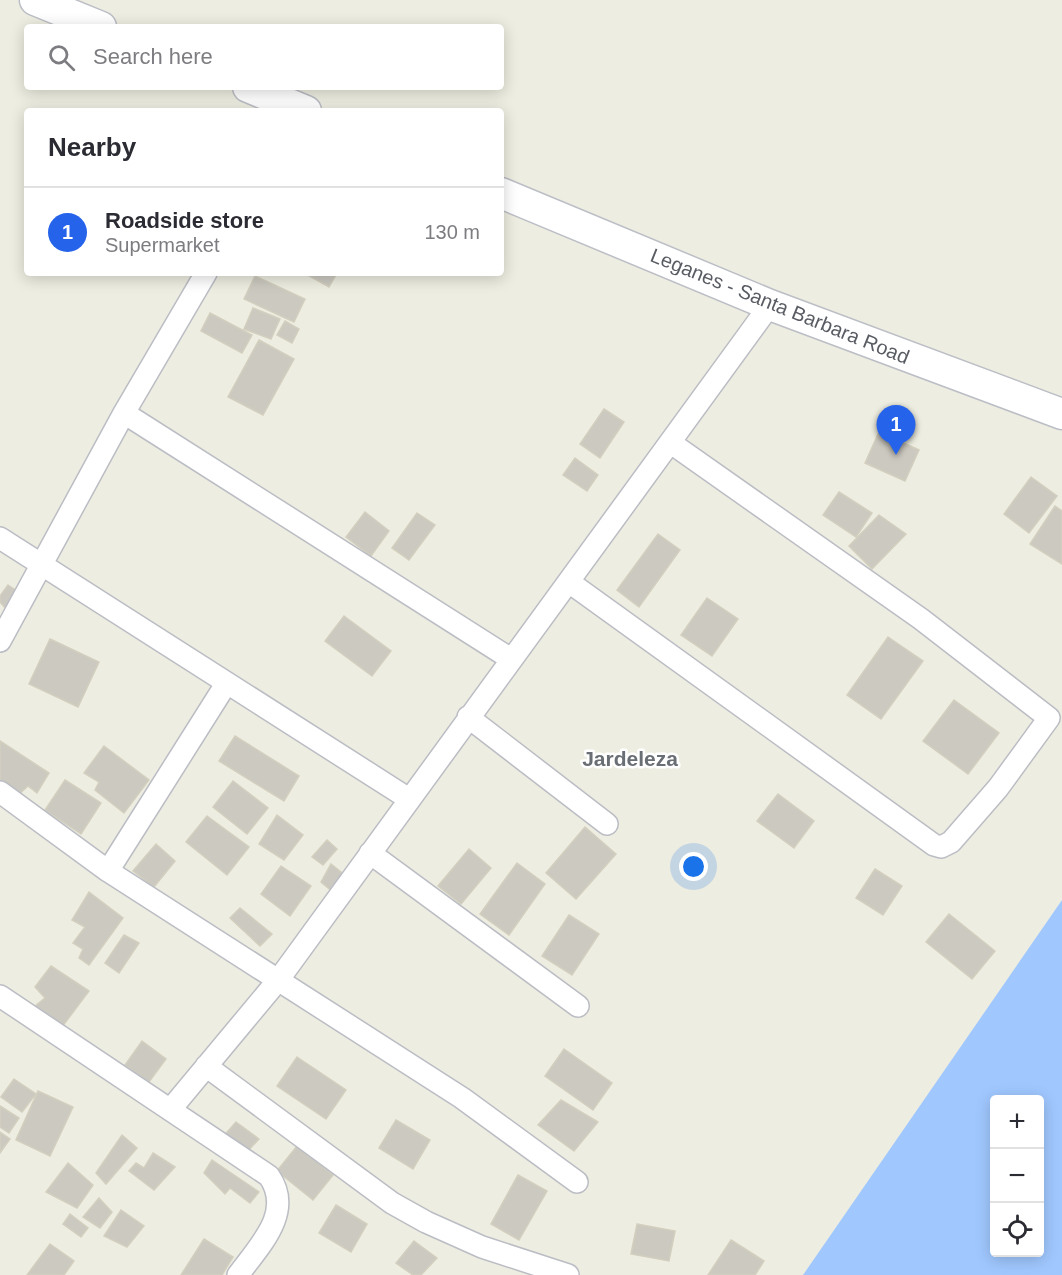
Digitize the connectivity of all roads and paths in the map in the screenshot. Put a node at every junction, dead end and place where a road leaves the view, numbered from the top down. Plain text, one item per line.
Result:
1 (35, 0) edge
2 (94, 24) edge
3 (255, 90) edge
4 (297, 108) edge
5 (504, 194) edge
6 (204, 276) edge
7 (770, 305) junction
8 (124, 413) junction
9 (1062, 414) edge
10 (671, 443) junction
11 (0, 538) edge
12 (44, 565) junction
13 (569, 582) junction
14 (0, 641) edge
15 (511, 660) junction
16 (226, 684) junction
17 (468, 717) junction
18 (0, 792) edge
19 (409, 799) junction
20 (607, 824) dead end
21 (370, 853) junction
22 (108, 871) junction
23 (279, 979) junction
24 (0, 996) edge
25 (579, 1006) dead end
26 (206, 1066) junction
27 (170, 1110) junction
28 (577, 1182) dead end
29 (238, 1275) edge
30 (568, 1275) edge

1 - 2 main road
3 - 4 main road
5 - 7 main road, Leganes - Santa Barbara Road
6 - 8 street
7 - 9 main road, Leganes - Santa Barbara Road
7 - 10 street
8 - 12 street
8 - 15 street
10 - 13 street
10 - 13 street
11 - 12 street
12 - 14 street
12 - 16 street
13 - 15 street
15 - 17 street
16 - 19 street
16 - 22 street
17 - 19 street
17 - 20 street
18 - 22 street
19 - 21 street
21 - 23 street
21 - 25 street
22 - 23 street
23 - 26 street
23 - 28 street
24 - 27 street
26 - 27 street
26 - 30 street
27 - 29 street

